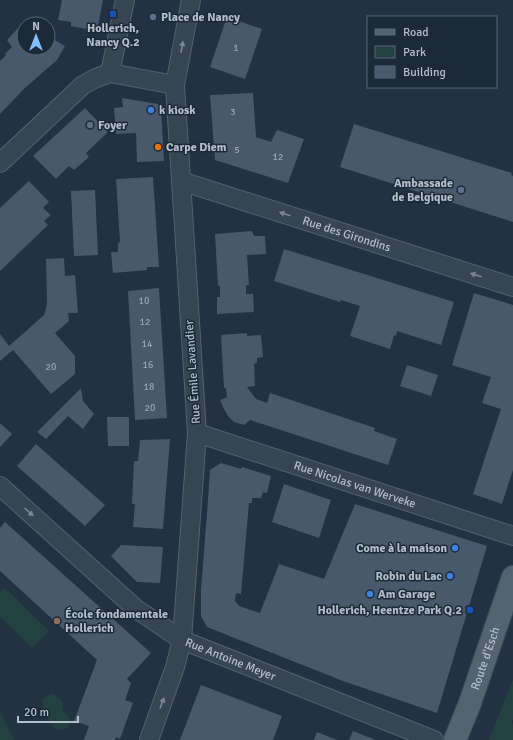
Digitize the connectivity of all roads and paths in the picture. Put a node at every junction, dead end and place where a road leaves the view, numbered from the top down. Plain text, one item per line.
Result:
1 (125, 0) edge
2 (191, 0) edge
3 (110, 73) junction
4 (175, 85) junction
5 (0, 163) edge
6 (181, 181) junction
7 (513, 287) edge
8 (197, 433) junction
9 (0, 486) edge
10 (513, 536) edge
11 (513, 576) edge
12 (182, 640) junction
13 (149, 740) edge
14 (434, 740) edge
15 (455, 740) edge

1 - 3 street
4 -> 2 street, Rue Émile Lavandier
3 - 4 street
3 - 5 street
4 - 6 street, Rue Émile Lavandier
7 -> 6 street, Rue des Girondins
6 - 8 street, Rue Émile Lavandier
8 - 10 street, Rue Nicolas van Werveke
8 - 12 street, Rue Émile Lavandier
9 -> 12 street, Rue Antoine Meyer
11 - 15 main road, Route d'Esch
13 -> 12 street, Rue Émile Lavandier
12 - 14 street, Rue Antoine Meyer

